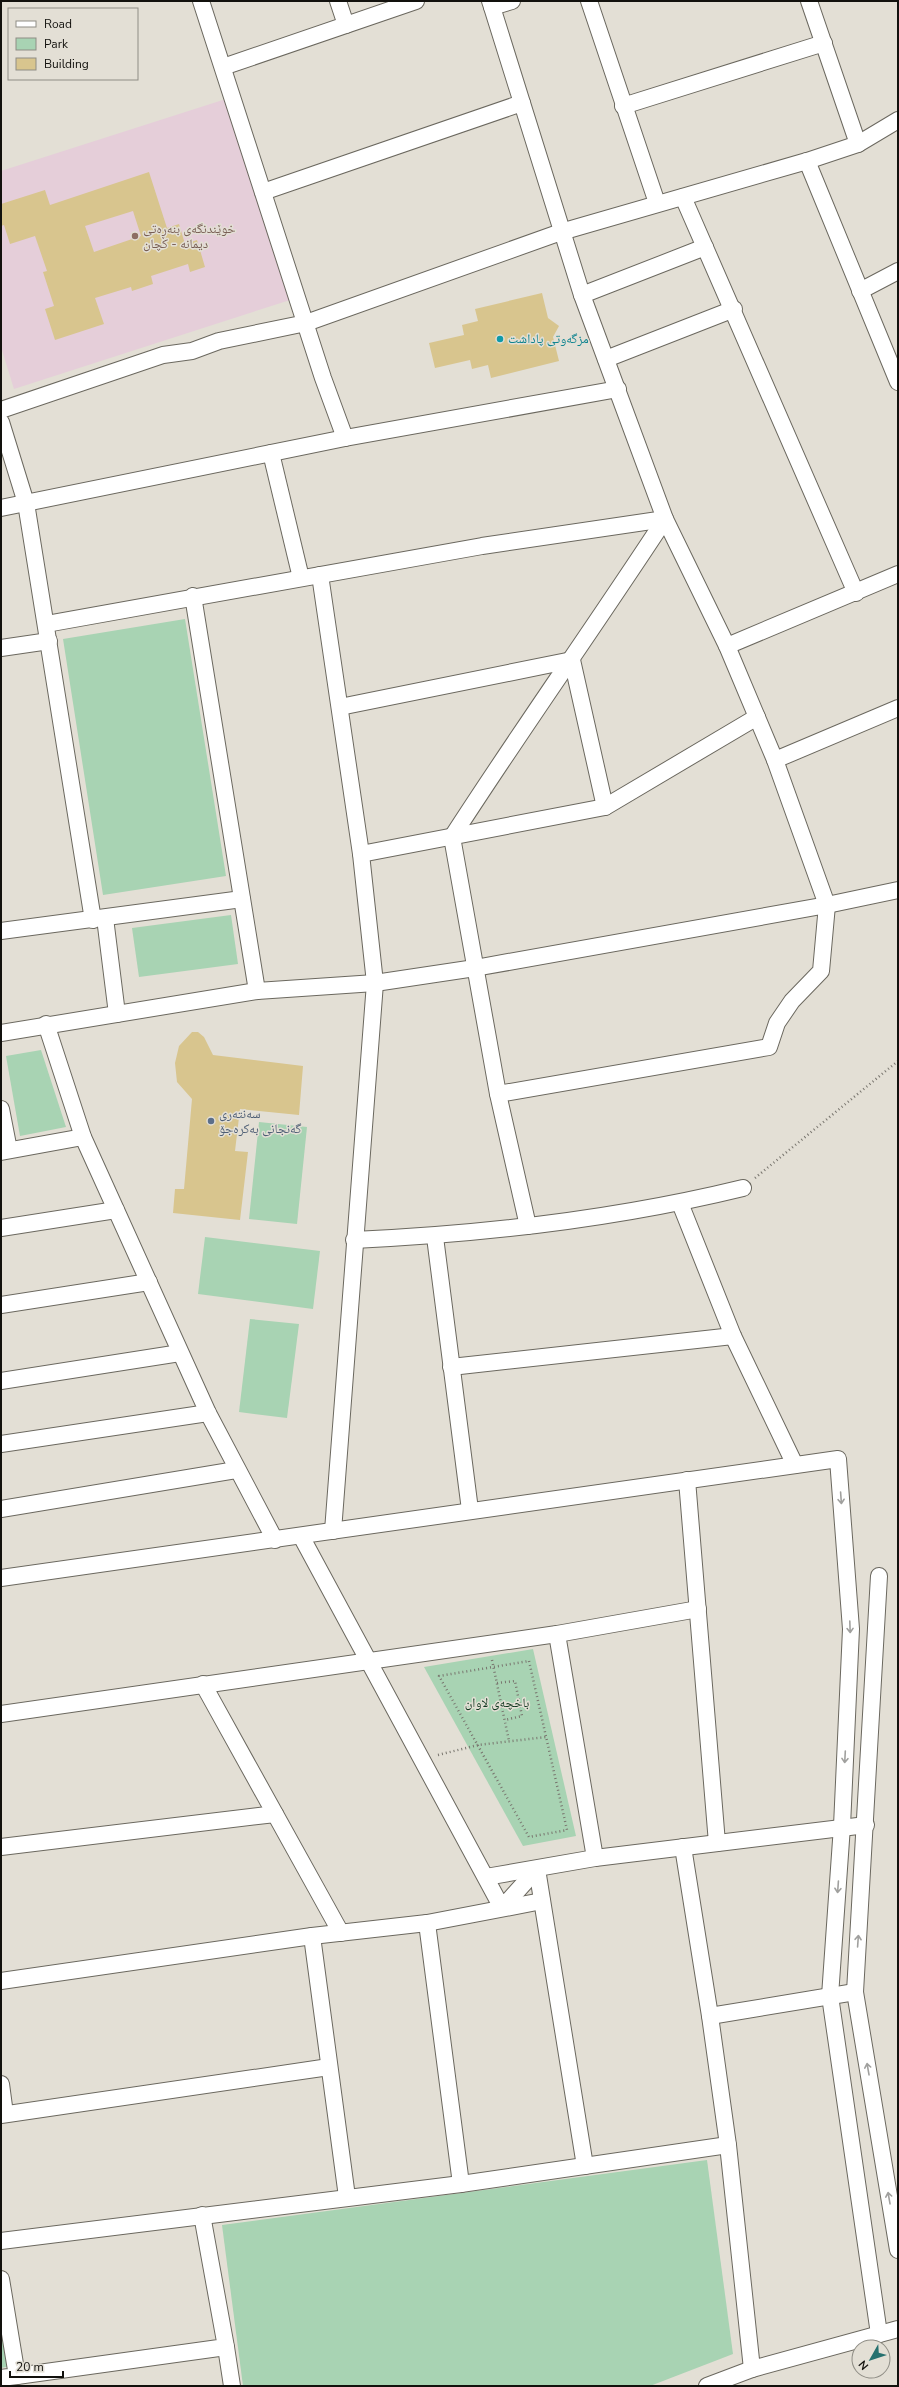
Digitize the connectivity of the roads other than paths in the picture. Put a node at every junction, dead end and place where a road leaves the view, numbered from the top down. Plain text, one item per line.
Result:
1 (201, 1) edge
2 (338, 1) edge
3 (416, 1) edge
4 (512, 1) edge
5 (589, 1) edge
6 (810, 1) edge
7 (491, 4) edge
8 (346, 25) junction
9 (824, 42) junction
10 (223, 67) junction
11 (522, 104) junction
12 (623, 106) junction
13 (898, 120) edge
14 (858, 144) junction
15 (808, 161) junction
16 (263, 192) junction
17 (683, 197) junction
18 (657, 203) junction
19 (561, 232) junction
20 (705, 247) junction
21 (898, 271) edge
22 (860, 291) junction
23 (582, 296) junction
24 (734, 309) junction
25 (306, 322) junction
26 (606, 359) junction
27 (898, 382) edge
28 (618, 389) junction
29 (1, 410) edge
30 (1, 422) edge
31 (345, 438) junction
32 (271, 453) junction
33 (26, 503) junction
34 (1, 508) edge
35 (665, 519) junction
36 (898, 574) edge
37 (320, 575) junction
38 (301, 578) junction
39 (856, 593) junction
40 (193, 596) junction
41 (46, 624) junction
42 (49, 641) junction
43 (727, 646) junction
44 (1, 648) edge
45 (572, 660) junction
46 (340, 707) junction
47 (898, 708) edge
48 (757, 717) junction
49 (775, 760) junction
50 (605, 807) junction
51 (452, 837) junction
52 (361, 854) junction
53 (898, 890) edge
54 (242, 899) junction
55 (827, 905) junction
56 (99, 919) junction
57 (1, 931) edge
58 (475, 968) junction
59 (375, 983) junction
60 (257, 991) junction
61 (117, 1014) junction
62 (46, 1024) junction
63 (1, 1033) edge
64 (498, 1094) junction
65 (1, 1109) edge
66 (83, 1137) junction
67 (5, 1151) edge
68 (744, 1188) road end
69 (680, 1203) junction
70 (116, 1210) junction
71 (528, 1226) junction
72 (1, 1228) edge
73 (435, 1237) junction
74 (354, 1240) junction
75 (149, 1282) junction
76 (1, 1305) edge
77 (733, 1336) junction
78 (180, 1353) junction
79 (452, 1367) junction
80 (1, 1381) edge
81 (208, 1413) junction
82 (1, 1444) edge
83 (795, 1465) junction
84 (236, 1470) junction
85 (687, 1480) junction
86 (1, 1509) edge
87 (470, 1510) junction
88 (333, 1531) junction
89 (301, 1536) junction
90 (275, 1540) junction
91 (879, 1576) dead end
92 (1, 1578) edge
93 (698, 1609) junction
94 (557, 1634) junction
95 (368, 1661) junction
96 (203, 1684) junction
97 (1, 1714) edge
98 (275, 1814) junction
99 (866, 1825) junction
100 (842, 1826) junction
101 (717, 1843) junction
102 (1, 1847) edge
103 (683, 1847) junction
104 (595, 1858) junction
105 (537, 1869) junction
106 (486, 1877) junction
107 (518, 1890) junction
108 (542, 1901) junction
109 (502, 1908) junction
110 (427, 1923) junction
111 (341, 1933) junction
112 (312, 1936) junction
113 (1, 1981) edge
114 (855, 1992) junction
115 (830, 1996) junction
116 (710, 2016) junction
117 (329, 2067) junction
118 (1, 2084) edge
119 (3, 2115) edge
120 (728, 2145) junction
121 (585, 2166) junction
122 (461, 2184) junction
123 (347, 2197) junction
124 (202, 2215) junction
125 (1, 2241) edge
126 (898, 2250) edge
127 (1, 2279) edge
128 (898, 2328) edge
129 (879, 2334) junction
130 (226, 2347) junction
131 (752, 2369) junction
132 (17, 2376) junction
133 (1, 2378) edge
134 (43, 2380) edge
135 (232, 2386) edge
136 (707, 2386) edge

1 - 10 street
2 - 8 street
3 - 8 street
4 - 7 street
5 - 12 street
6 - 9 street
7 - 11 street
8 - 10 street
9 - 12 street
9 - 14 street
10 - 16 street
11 - 16 street
11 - 19 street
12 - 18 street
13 - 14 street
14 - 15 street
15 - 17 street
15 - 22 street
16 - 25 street
17 - 18 street
17 - 20 street
18 - 19 street
19 - 23 street
19 - 25 street
20 - 23 street
20 - 24 street
21 - 22 street
22 - 27 street
23 - 26 street
24 - 26 street
24 - 39 street
25 - 29 street
25 - 31 street
26 - 28 street
28 - 31 street
28 - 35 street
30 - 33 street
31 - 32 street
32 - 33 street
32 - 38 street
33 - 34 street
33 - 41 street
35 - 37 street
35 - 43 street
35 - 45 street
36 - 39 street
37 - 38 street
37 - 46 street
38 - 40 street
39 - 43 street
40 - 41 street
40 - 54 street
41 - 42 street
42 - 44 street
42 - 56 street
43 - 48 street
45 - 46 street
45 - 50 street
45 - 51 street
46 - 52 street
47 - 49 street
48 - 49 street
48 - 50 street
49 - 55 street
50 - 51 street
51 - 52 street
51 - 58 street
52 - 59 street
53 - 55 street
54 - 56 street
54 - 60 street
55 - 58 street
55 - 64 street
56 - 57 street
56 - 61 street
58 - 59 street
58 - 64 street
59 - 60 street
59 - 74 street
60 - 61 street
61 - 62 street
62 - 63 street
62 - 66 street
64 - 71 street
65 - 67 street
66 - 67 street
66 - 70 street
68 - 69 street
69 - 71 street
69 - 77 street
70 - 72 street
70 - 75 street
71 - 73 street
73 - 74 street
73 - 79 street
74 - 88 street
75 - 76 street
75 - 78 street
77 - 79 street
77 - 83 street
78 - 80 street
78 - 81 street
79 - 87 street
81 - 82 street
81 - 84 street
83 - 85 street
83 -> 100 street
84 - 86 street
84 - 90 street
85 - 87 street
85 - 93 street
87 - 88 street
88 - 89 street
89 - 90 street
89 - 95 street
90 - 92 street
91 - 99 street
93 - 94 street
93 - 101 street
94 - 95 street
94 - 104 street
95 - 96 street
95 - 106 street
96 - 97 street
96 - 98 street
98 - 102 street
98 - 111 street
99 - 100 street
114 -> 99 street
100 - 101 street
100 -> 115 street
101 - 103 street
103 - 104 street
103 - 116 street
104 - 105 street
105 - 106 street
105 - 107 street
105 - 108 street
106 - 107 street
106 - 109 street
107 - 108 street
107 - 109 street
108 - 109 street
108 - 121 street
109 - 110 street
110 - 111 street
110 - 122 street
111 - 112 street
112 - 113 street
112 - 117 street
114 - 115 street
126 -> 114 street
115 - 116 street
115 - 129 street
116 - 120 street
117 - 119 street
117 - 123 street
118 - 119 street
120 - 121 street
120 - 131 street
121 - 122 street
122 - 123 street
123 - 124 street
124 - 125 street
124 - 130 street
127 - 132 street
128 - 129 street
129 - 131 street
130 - 134 street
130 - 135 street
131 - 136 street
132 - 133 street
132 - 134 street

